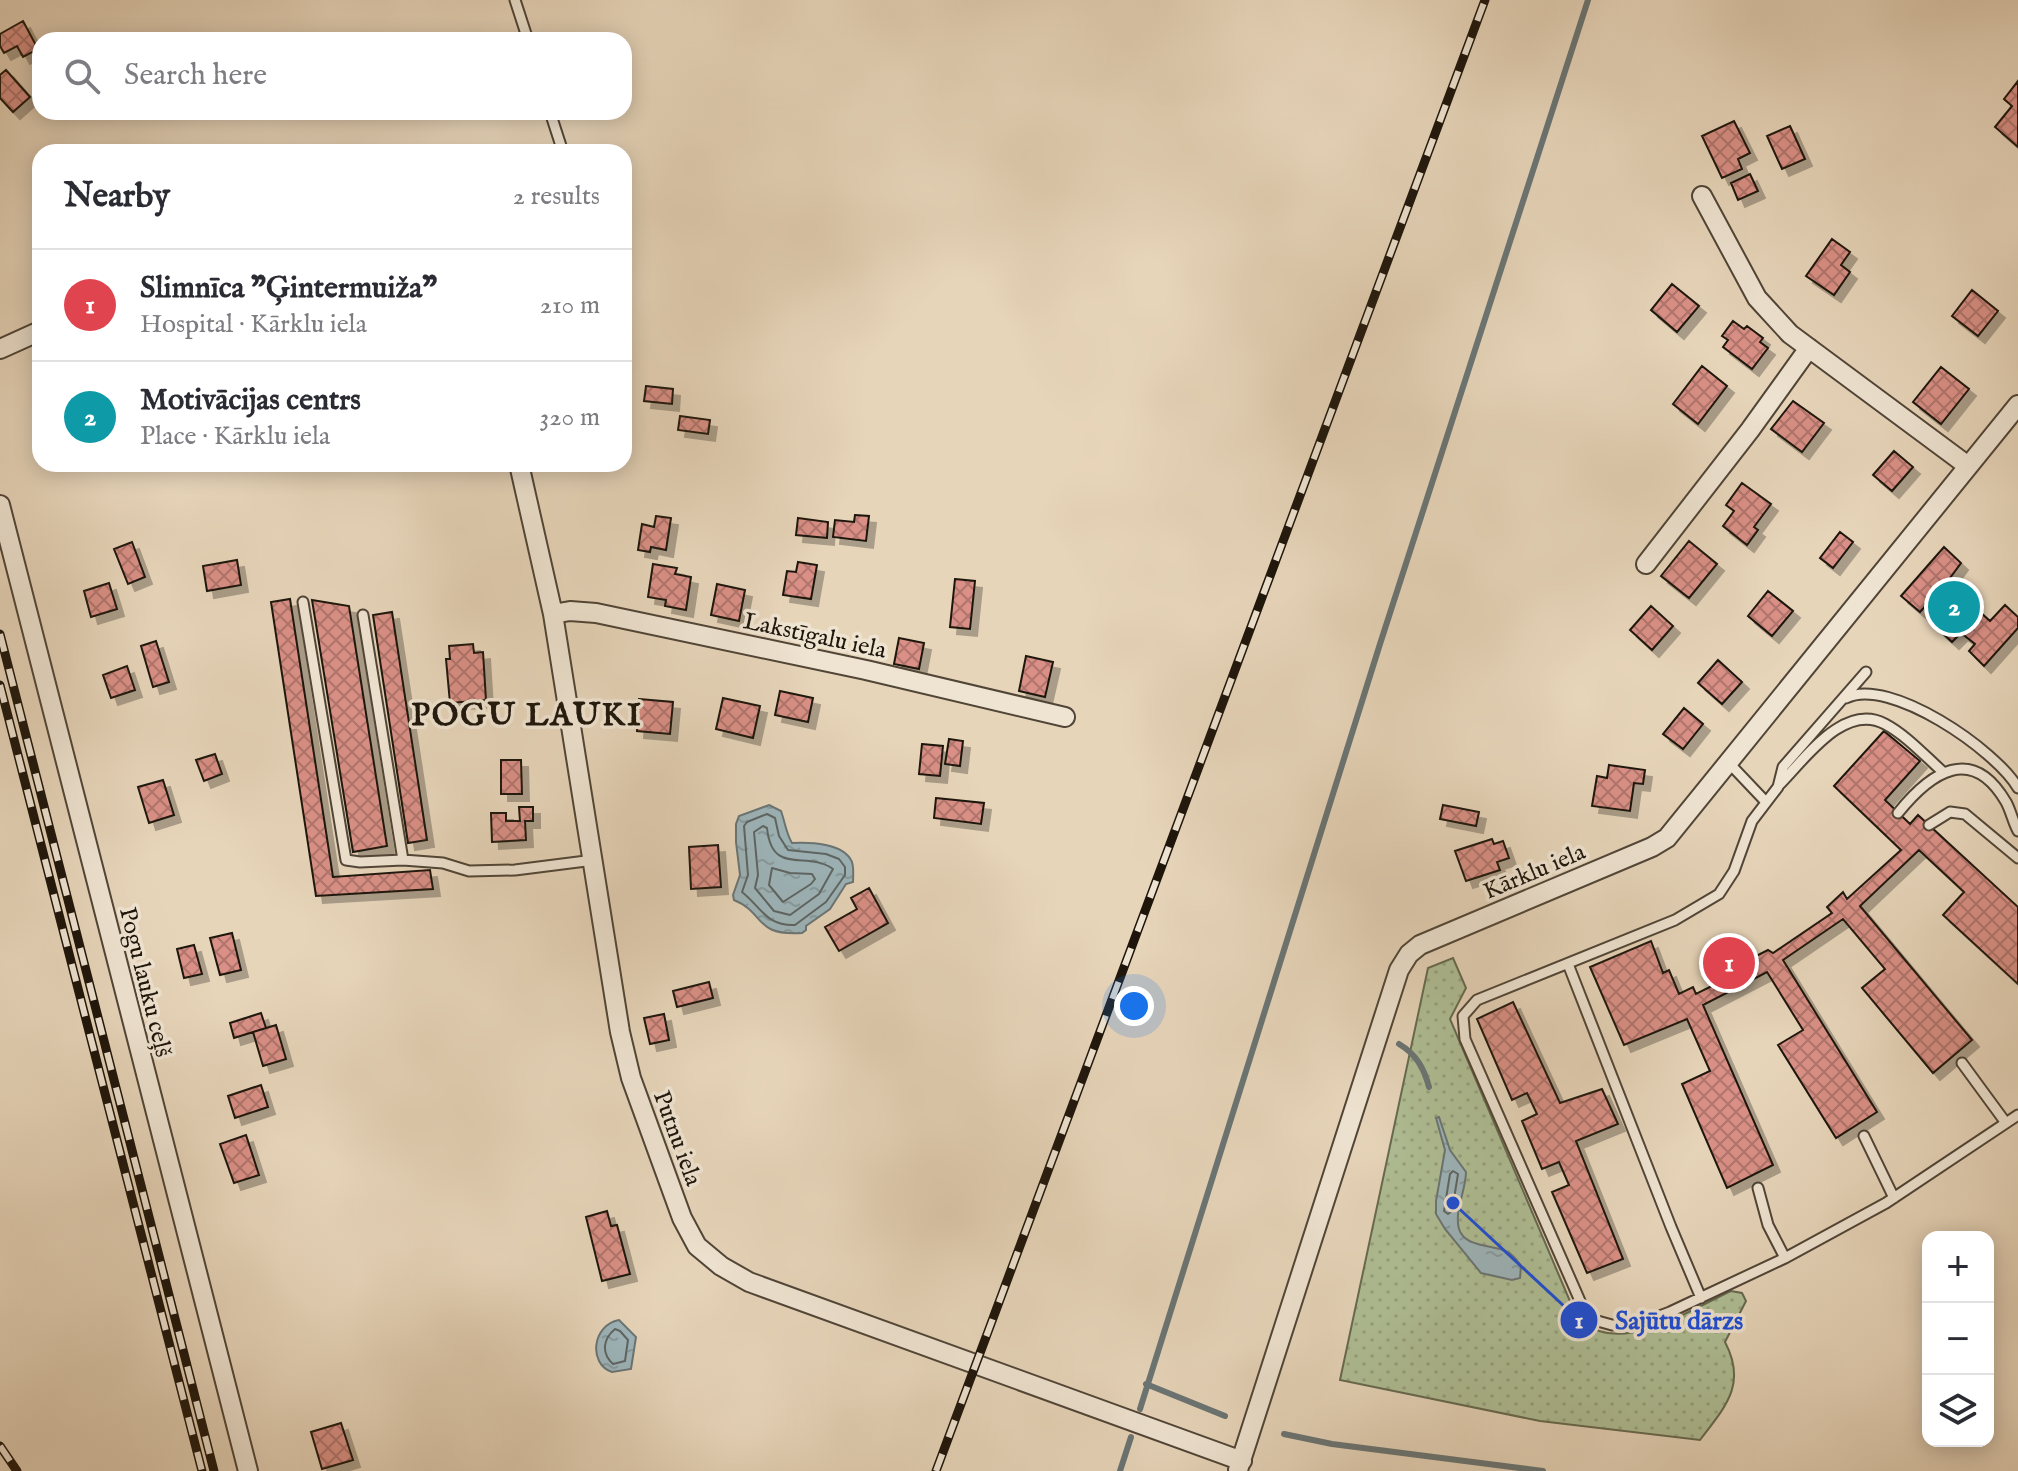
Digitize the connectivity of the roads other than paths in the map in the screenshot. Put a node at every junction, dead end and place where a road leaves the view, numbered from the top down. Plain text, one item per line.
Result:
1 (515, 0) edge
2 (525, 32) edge
3 (553, 120) edge
4 (560, 144) edge
5 (1702, 196) dead end
6 (32, 335) edge
7 (1809, 348) junction
8 (0, 349) edge
9 (2018, 405) edge
10 (1968, 466) junction
11 (521, 472) edge
12 (0, 505) edge
13 (1646, 564) dead end
14 (303, 602) dead end
15 (553, 614) junction
16 (363, 615) dead end
17 (1866, 672) dead end
18 (1841, 701) junction
19 (1065, 717) dead end
20 (1728, 762) junction
21 (1943, 772) junction
22 (1778, 787) junction
23 (2018, 788) edge
24 (1766, 802) junction
25 (1898, 813) dead end
26 (1929, 825) dead end
27 (2018, 831) edge
28 (2018, 858) edge
29 (403, 860) junction
30 (594, 860) junction
31 (1568, 964) junction
32 (1962, 1063) dead end
33 (2018, 1115) edge
34 (2006, 1123) junction
35 (1864, 1136) dead end
36 (1758, 1188) dead end
37 (1894, 1198) junction
38 (1785, 1258) junction
39 (1701, 1298) junction
40 (1240, 1466) edge
41 (248, 1471) edge

1 - 2 lane
3 - 4 lane
5 - 7 street
6 - 8 street
7 - 10 street
7 - 13 street
9 - 10 street, Kārklu iela
10 - 20 street, Kārklu iela
11 - 15 street, Putnu iela
12 - 41 street, Pogu lauku ceļš
14 - 29 lane
15 - 19 street, Lakstīgalu iela
15 - 30 street, Putnu iela
16 - 29 lane
17 - 18 lane
18 - 22 lane
18 - 23 lane
20 - 24 lane
20 - 40 street, Kārklu iela
21 - 22 lane
21 - 25 lane
21 - 27 lane
22 - 24 lane
24 - 31 lane
26 - 28 lane
29 - 30 lane
30 - 40 street, Putnu iela
31 - 39 lane
31 - 39 lane
32 - 34 lane
33 - 34 lane
34 - 37 lane
35 - 37 lane
36 - 38 lane
37 - 38 lane
38 - 39 lane

